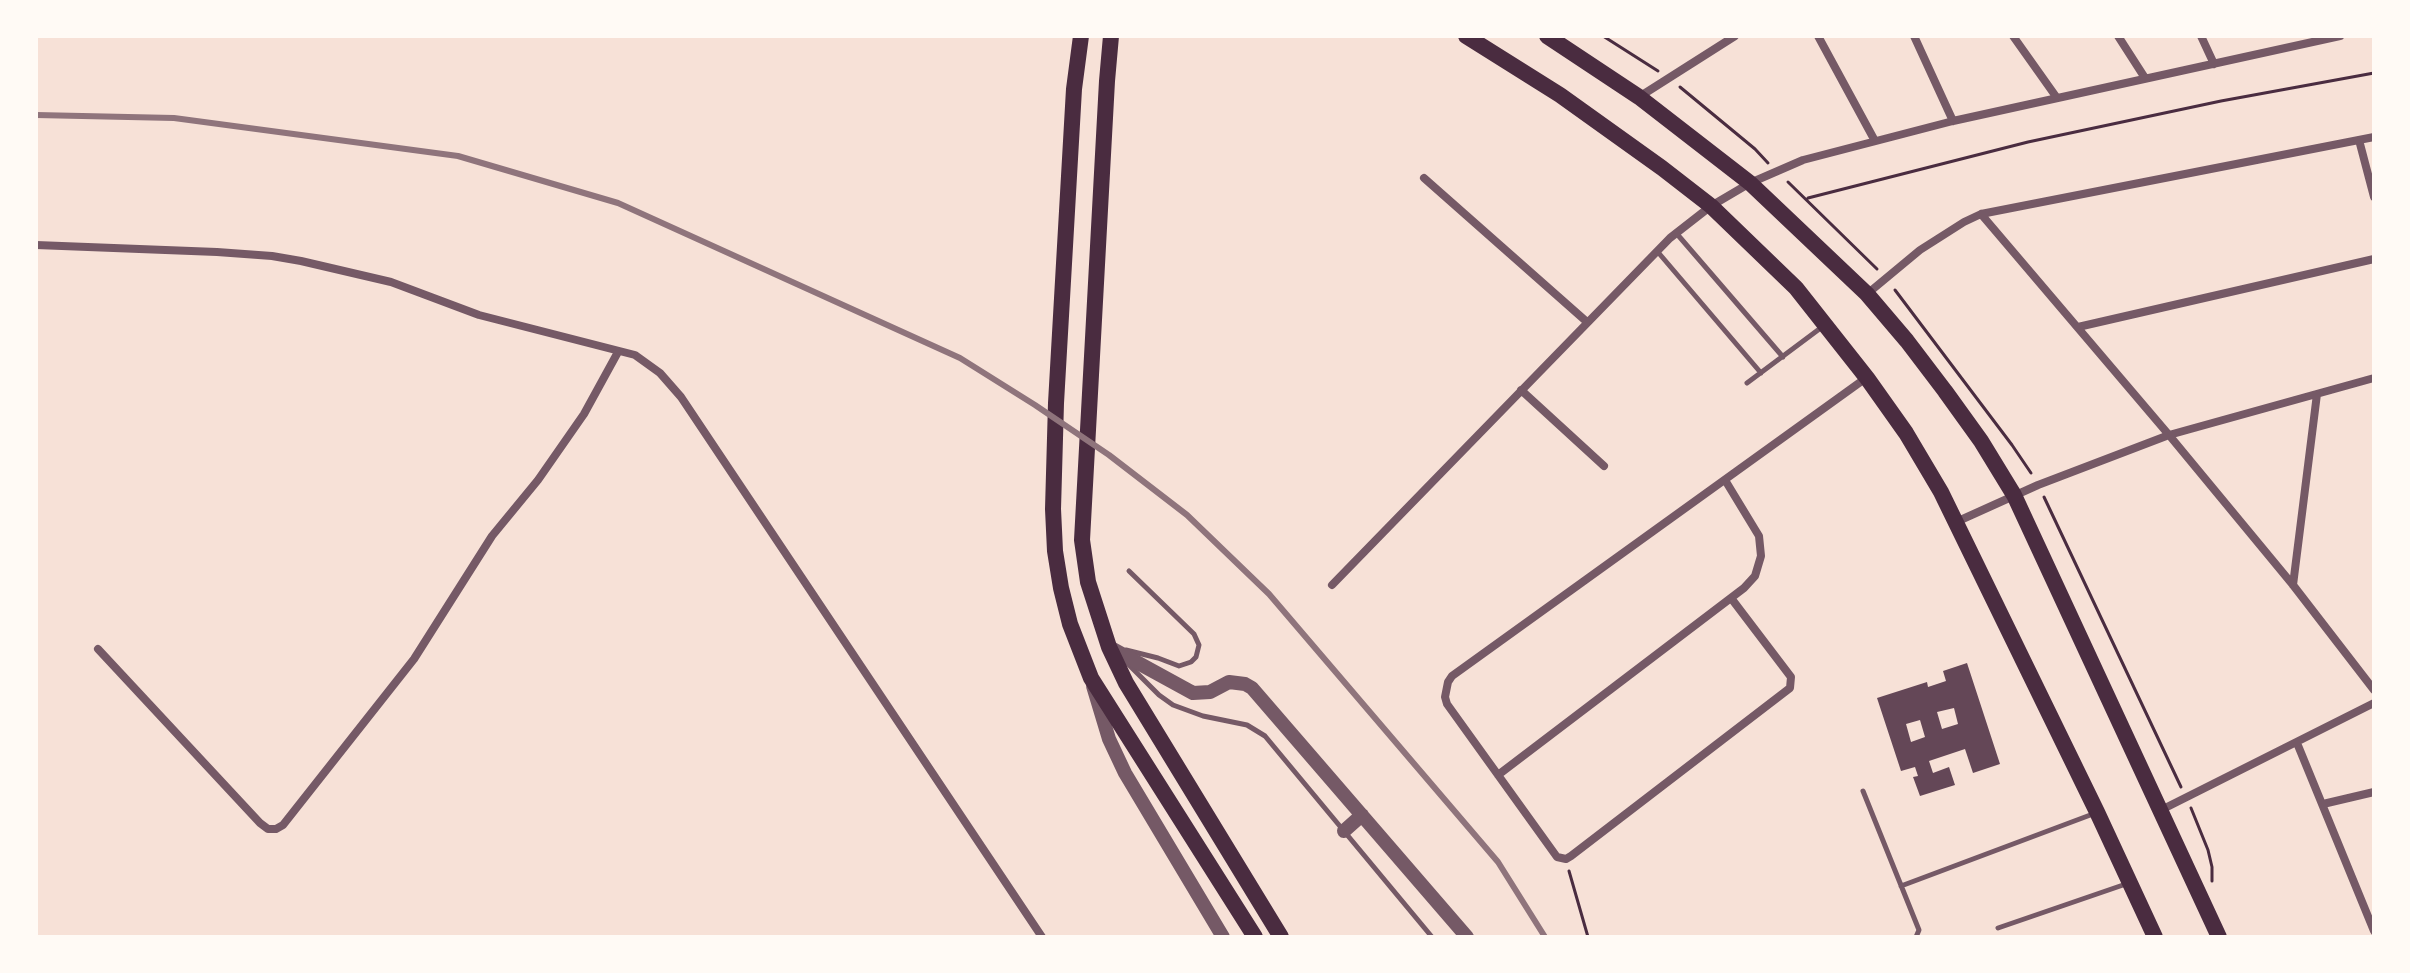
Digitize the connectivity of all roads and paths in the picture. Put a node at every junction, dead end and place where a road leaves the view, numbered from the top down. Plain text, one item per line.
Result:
1 (1081, 36) edge
2 (1111, 36) edge
3 (1466, 36) edge
4 (1494, 36) edge
5 (1547, 36) edge
6 (1603, 36) edge
7 (1735, 36) edge
8 (1818, 36) edge
9 (1914, 36) edge
10 (2013, 36) edge
11 (2118, 36) edge
12 (2201, 36) edge
13 (2340, 36) edge
14 (2300, 40) edge
15 (1499, 56) junction
16 (2214, 64) junction
17 (2374, 73) edge
18 (1669, 78) junction
19 (2145, 78) junction
20 (1639, 97) junction
21 (2057, 98) junction
22 (1953, 121) junction
23 (2374, 137) edge
24 (2359, 140) junction
25 (1875, 141) junction
26 (1775, 171) junction
27 (1424, 178) dead end
28 (1750, 183) junction
29 (2374, 197) edge
30 (1807, 199) dead end
31 (1711, 206) junction
32 (1981, 214) junction
33 (1676, 233) junction
34 (36, 245) edge
35 (1657, 251) junction
36 (2374, 259) edge
37 (1867, 294) junction
38 (1587, 322) junction
39 (1826, 324) junction
40 (2078, 327) junction
41 (618, 352) junction
42 (1783, 357) junction
43 (1761, 373) junction
44 (1867, 378) junction
45 (2374, 378) edge
46 (1747, 383) dead end
47 (1521, 390) junction
48 (2317, 394) junction
49 (2169, 435) junction
50 (1604, 466) dead end
51 (1725, 480) junction
52 (2014, 495) junction
53 (1956, 522) junction
54 (1129, 571) dead end
55 (1332, 585) dead end
56 (2293, 585) junction
57 (1731, 598) junction
58 (1109, 647) junction
59 (98, 649) dead end
60 (1091, 678) junction
61 (2374, 690) edge
62 (2374, 703) edge
63 (2297, 743) junction
64 (1498, 775) junction
65 (1863, 791) dead end
66 (2374, 792) edge
67 (2323, 804) junction
68 (2161, 810) junction
69 (2097, 812) junction
70 (1362, 815) junction
71 (1344, 831) junction
72 (1566, 859) junction
73 (2131, 882) junction
74 (1901, 886) junction
75 (1998, 928) dead end
76 (2374, 931) edge
77 (1042, 937) edge
78 (1223, 937) edge
79 (1255, 937) edge
80 (1281, 937) edge
81 (1432, 937) edge
82 (1467, 937) edge
83 (1588, 937) edge
84 (1916, 937) edge
85 (2155, 937) edge
86 (2219, 937) edge

1 - 60 main road
2 - 58 main road
3 - 15 main road
4 - 15 main road
5 - 20 main road
6 - 18 path
7 - 18 street
8 - 25 street
9 - 22 street
10 - 21 street
11 - 19 street
12 - 16 street
13 - 14 street
14 - 16 street
15 - 31 main road
16 - 19 street
17 - 30 path
18 - 20 street
18 - 26 path
19 - 21 street
20 - 28 main road
21 - 22 street
22 - 25 street
23 - 24 street
24 - 29 street
24 - 32 street
25 - 26 street
26 - 28 street
27 - 38 street
28 - 31 street
28 - 37 main road
31 - 33 street
31 - 39 main road
32 - 37 street
32 - 40 street
33 - 35 street
33 - 42 lane
34 - 41 street
35 - 38 street
35 - 43 lane
36 - 40 street
37 - 52 main road
38 - 47 street
39 - 42 lane
39 - 44 main road
40 - 49 street
41 - 59 street
41 - 77 street
42 - 43 lane
43 - 46 lane
44 - 51 street
44 - 53 main road
45 - 48 street
47 - 50 street
47 - 55 street
48 - 49 street
48 - 56 street
49 - 52 street
49 - 56 street
51 - 57 street
51 - 64 street
52 - 53 street
52 - 68 main road
53 - 69 main road
54 - 58 lane
56 - 61 street
57 - 64 street
57 - 72 street
58 - 70 street
58 - 71 lane
58 - 80 main road
60 - 78 street
60 - 79 main road
62 - 63 street
63 - 67 street
63 - 68 street
64 - 72 street
65 - 74 lane
66 - 67 street
67 - 76 street
68 - 86 main road
69 - 73 main road
69 - 74 lane
70 - 71 street
70 - 82 street
71 - 81 lane
72 - 83 path
73 - 75 lane
73 - 85 main road
74 - 84 lane

